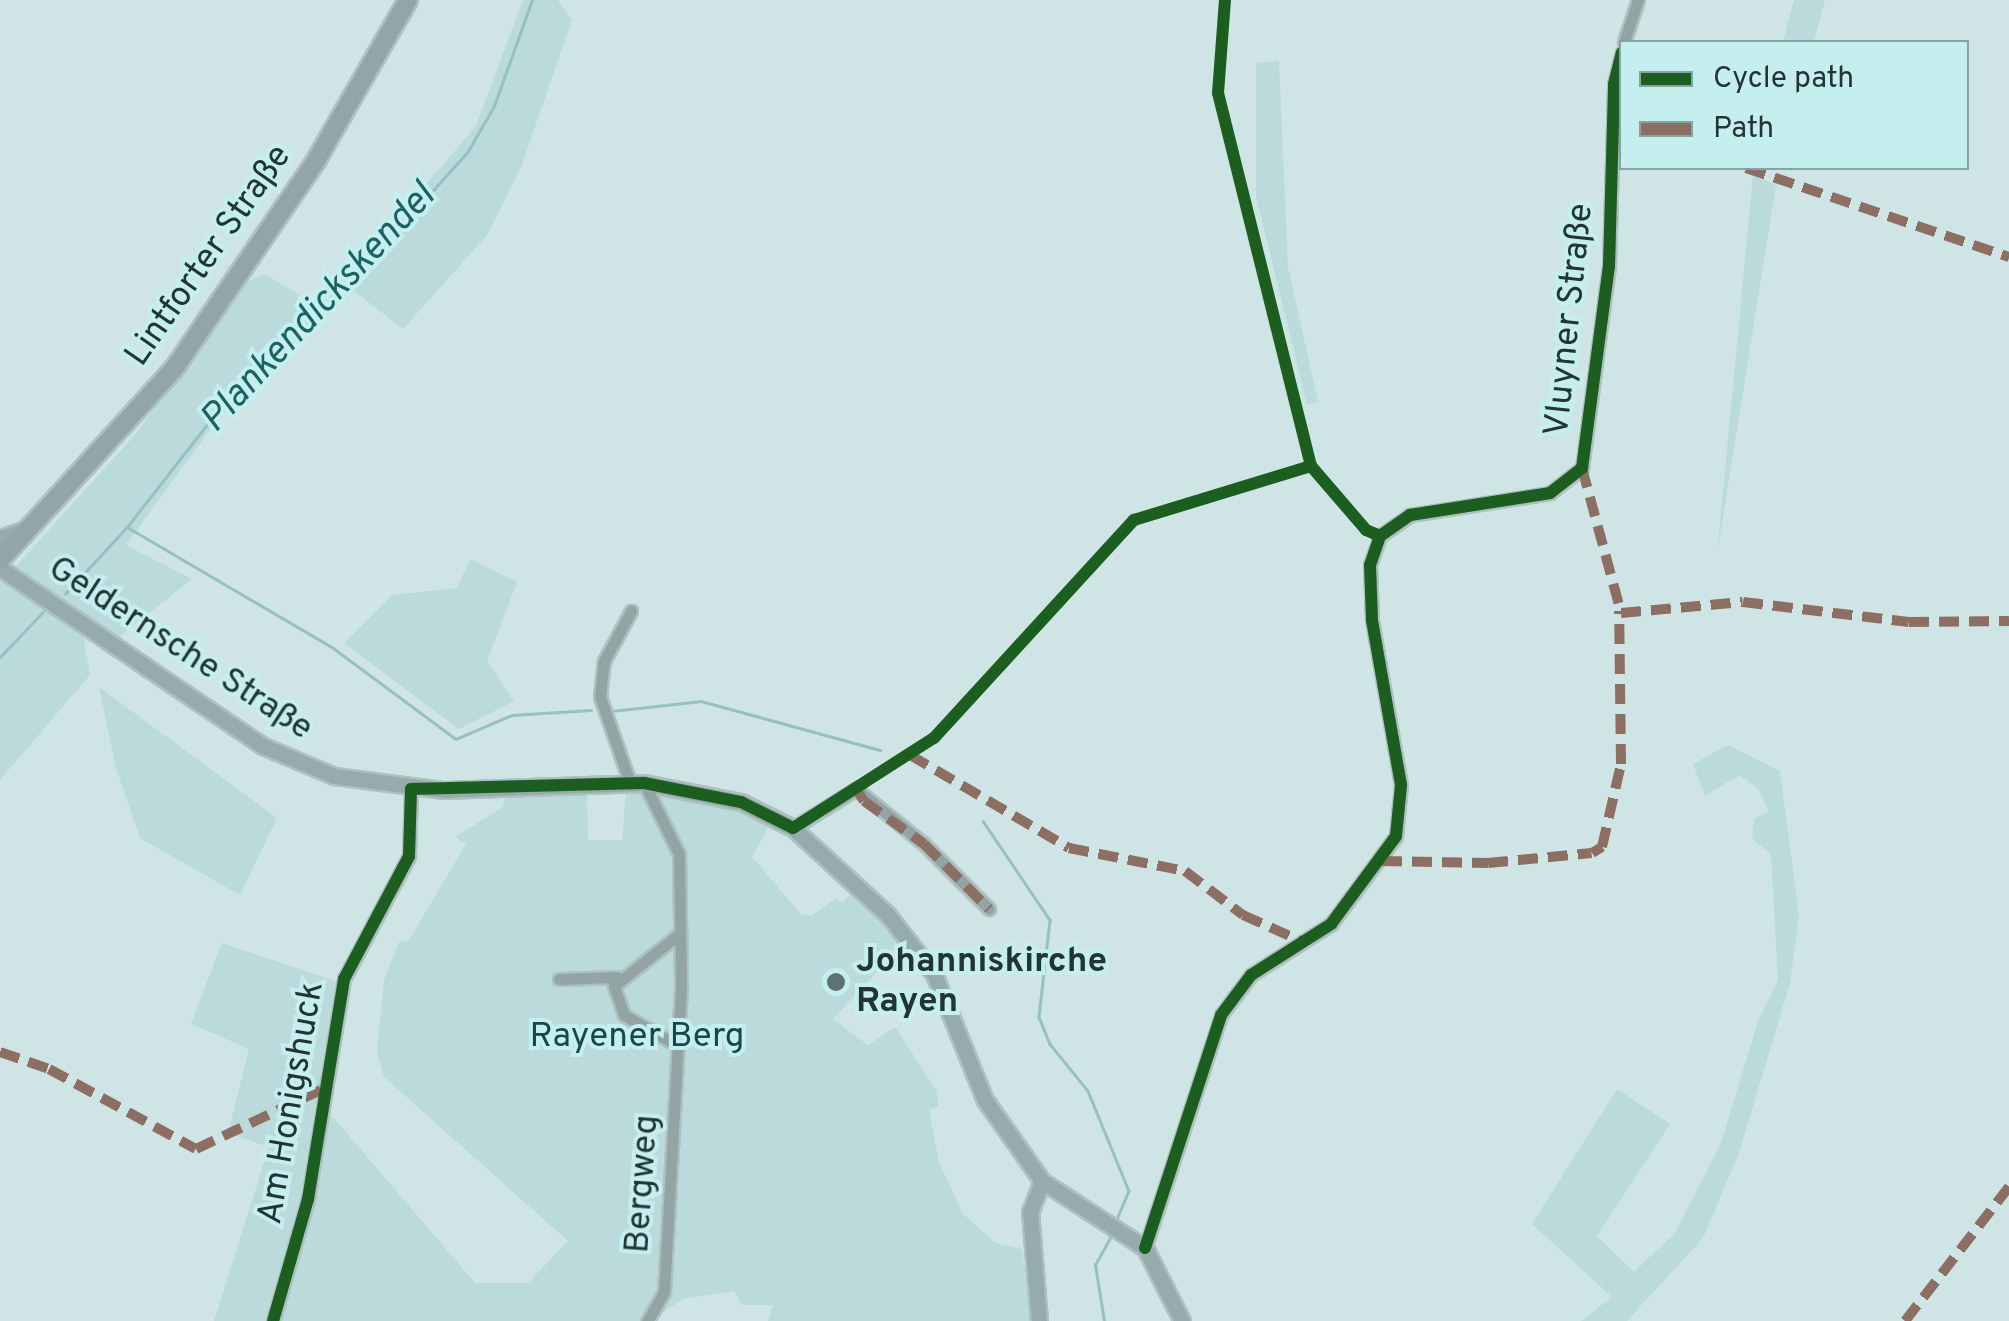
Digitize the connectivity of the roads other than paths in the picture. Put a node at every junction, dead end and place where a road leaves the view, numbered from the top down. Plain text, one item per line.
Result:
1 (408, 0) edge
2 (1638, 0) edge
3 (1625, 40) edge
4 (1619, 65) edge
5 (32, 527) junction
6 (0, 538) edge
7 (0, 560) edge
8 (0, 568) edge
9 (631, 610) dead end
10 (637, 783) junction
11 (411, 788) junction
12 (793, 828) junction
13 (989, 909) dead end
14 (678, 934) junction
15 (617, 977) junction
16 (559, 978) dead end
17 (677, 1044) junction
18 (1042, 1181) junction
19 (1145, 1248) junction
20 (273, 1321) edge
21 (647, 1321) edge
22 (1039, 1321) edge
23 (1182, 1321) edge

1 - 5 main road, Lintforter Straße
2 - 3 street
4 - 19 street, Vluyner Straße
5 - 6 main road, Lintforter Straße
5 - 7 main road, Lintforter Straße
8 - 11 main road, Geldernsche Straße
9 - 10 street
10 - 11 main road, Geldernsche Straße
10 - 12 main road, Geldernsche Straße
10 - 14 street, Bergweg
11 - 20 street, Am Honigshuck
12 - 13 street
12 - 18 main road, Geldernsche Straße
14 - 15 street
14 - 17 street, Bergweg
15 - 16 street
15 - 17 street
17 - 21 street, Bergweg
18 - 19 main road, Geldernsche Straße
18 - 22 main road
19 - 23 main road

